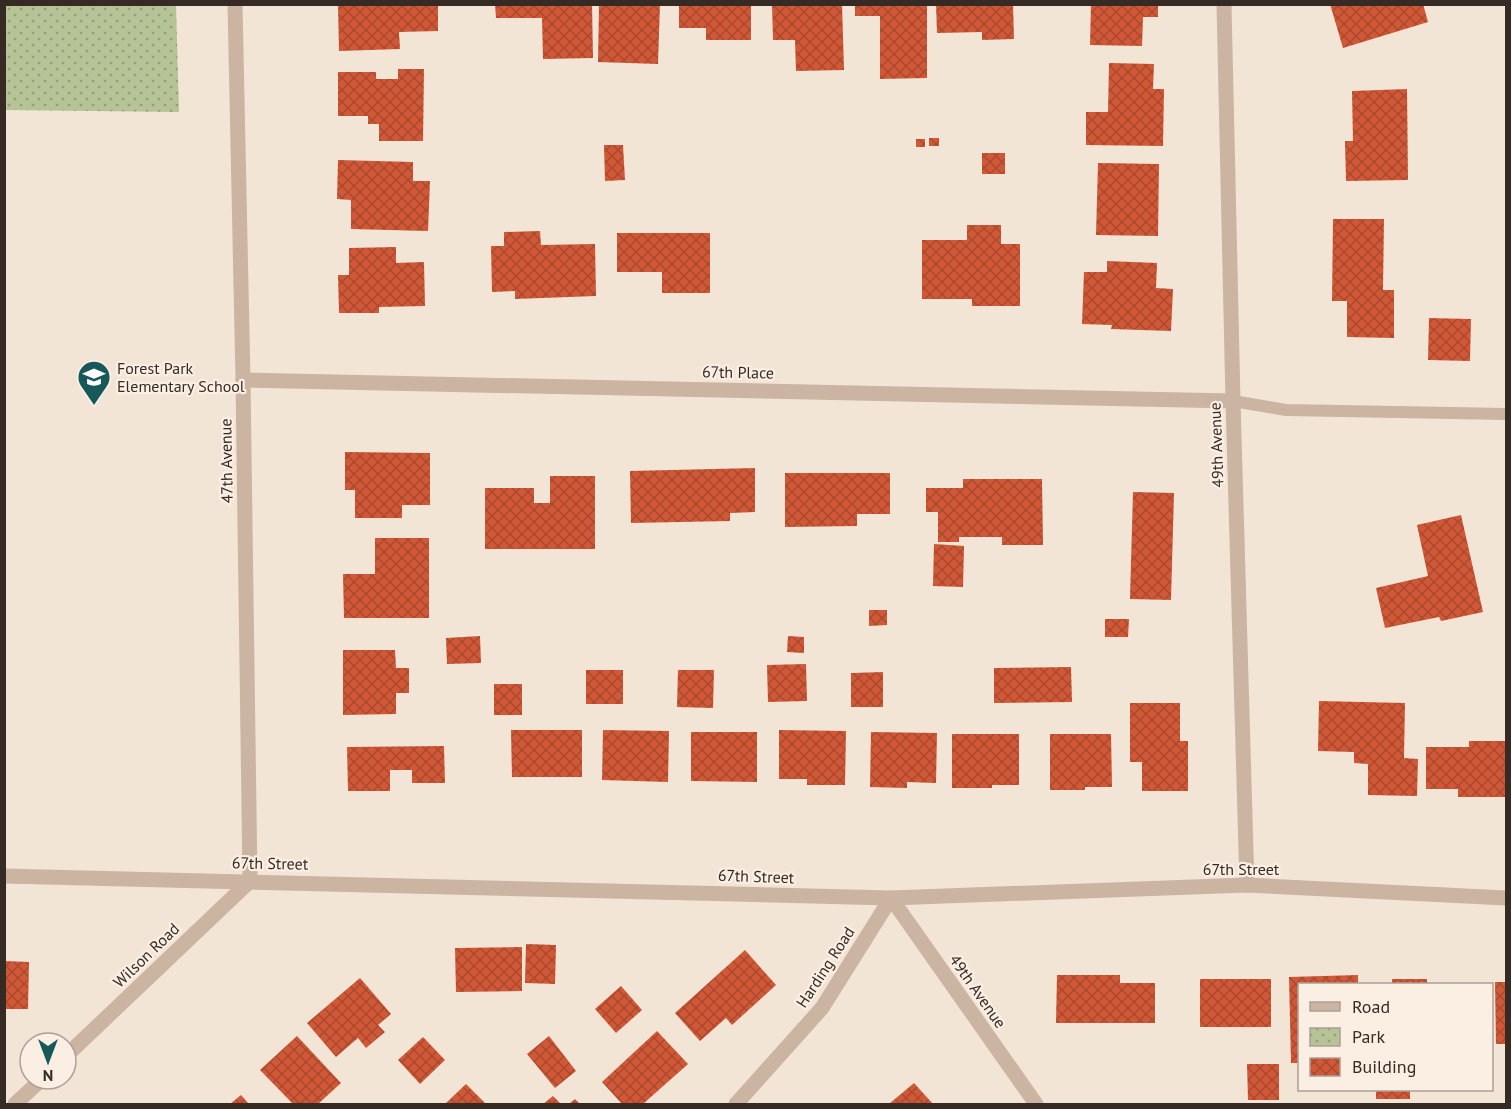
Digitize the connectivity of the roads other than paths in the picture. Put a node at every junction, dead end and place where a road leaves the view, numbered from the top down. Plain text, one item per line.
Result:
1 (235, 4) edge
2 (1224, 4) edge
3 (243, 380) junction
4 (1233, 401) junction
5 (1506, 414) edge
6 (4, 876) edge
7 (250, 881) junction
8 (1248, 885) junction
9 (891, 898) junction
10 (1506, 898) edge
11 (78, 1045) edge
12 (29, 1091) edge
13 (15, 1104) edge
14 (736, 1104) edge
15 (1036, 1104) edge

1 - 3 street, 47th Avenue
2 - 4 street, 49th Avenue
3 - 4 street, 67th Place
3 - 7 street, 47th Avenue
4 - 5 lane
4 - 8 street, 49th Avenue
6 - 7 street, 67th Street
7 - 9 street, 67th Street
7 - 11 street, Wilson Road
8 - 9 street, 67th Street
8 - 10 street, 67th Street
9 - 14 street, Harding Road
9 - 15 street, 49th Avenue
12 - 13 street

